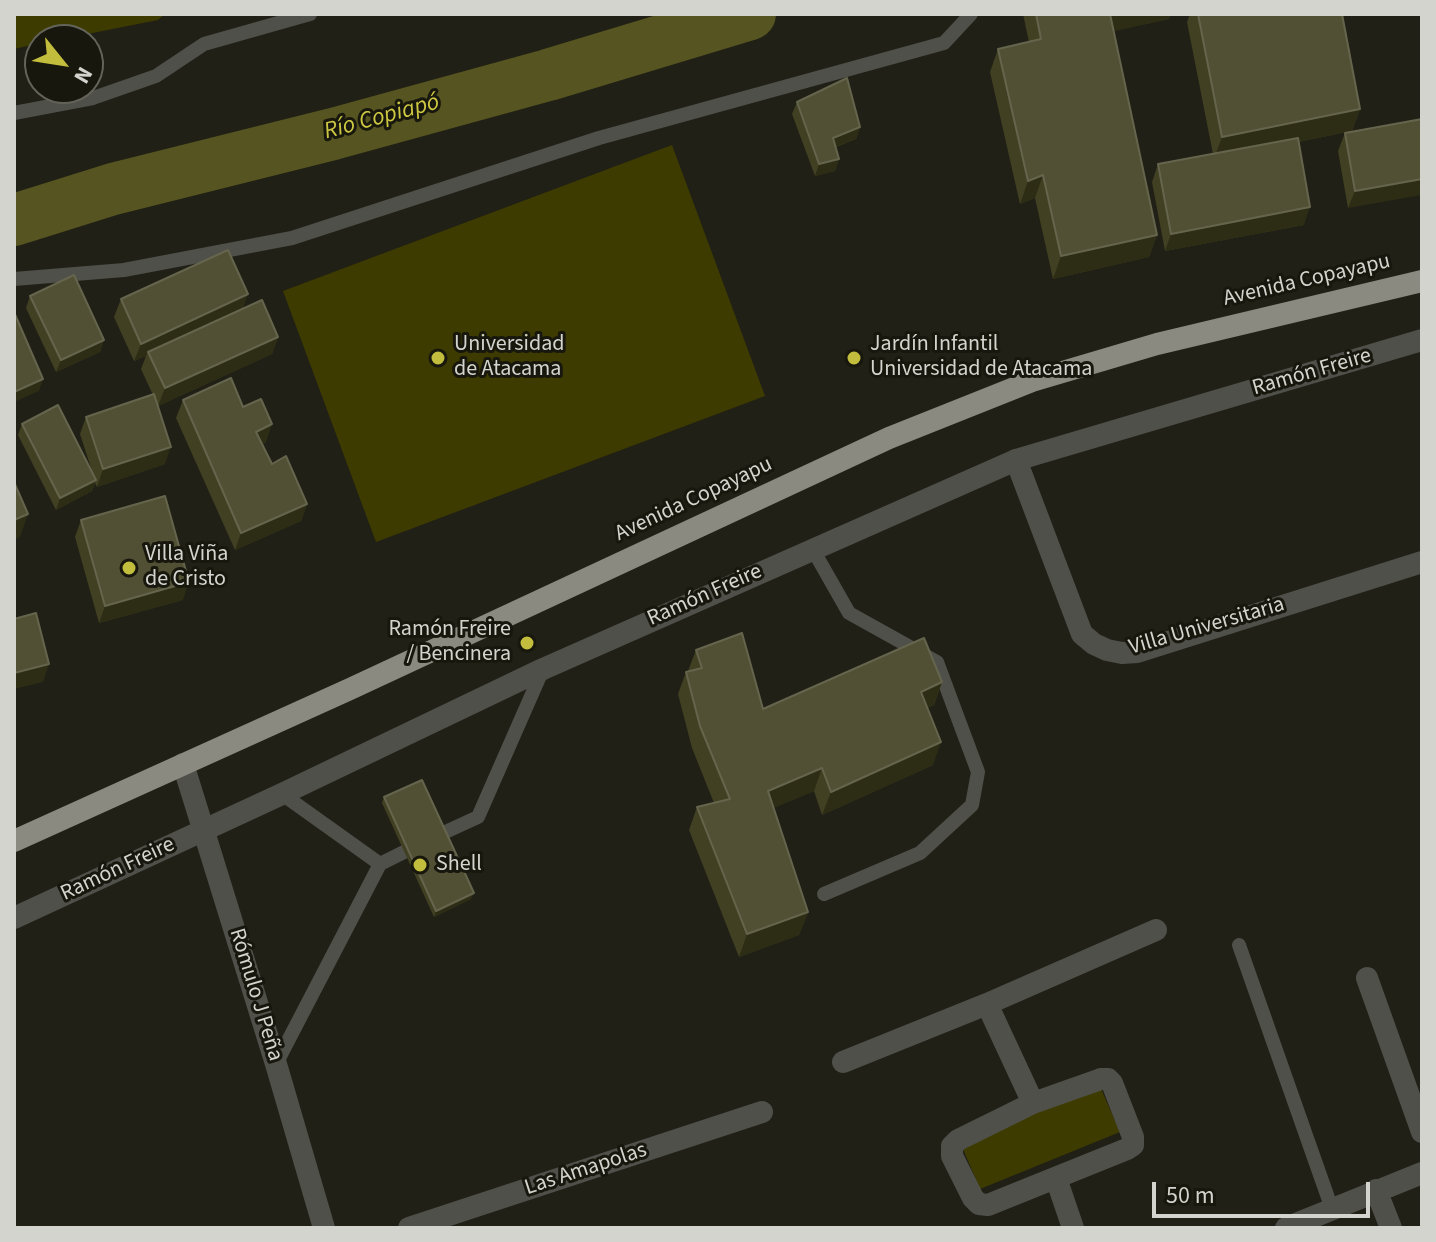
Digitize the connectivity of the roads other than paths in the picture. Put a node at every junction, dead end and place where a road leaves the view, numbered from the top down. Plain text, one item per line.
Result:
1 (310, 14) edge
2 (971, 14) edge
3 (14, 113) edge
4 (14, 279) edge
5 (1422, 281) edge
6 (1422, 340) edge
7 (1016, 460) junction
8 (812, 548) junction
9 (1422, 562) edge
10 (543, 669) junction
11 (183, 764) junction
12 (282, 794) junction
13 (205, 830) junction
14 (441, 834) edge
15 (14, 841) edge
16 (404, 852) edge
17 (380, 864) junction
18 (824, 894) dead end
19 (14, 918) edge
20 (1156, 930) dead end
21 (1239, 945) dead end
22 (1367, 978) dead end
23 (987, 1004) junction
24 (843, 1062) dead end
25 (276, 1064) junction
26 (1033, 1103) junction
27 (762, 1112) dead end
28 (1422, 1132) edge
29 (1422, 1173) edge
30 (1056, 1178) junction
31 (1376, 1190) junction
32 (1332, 1209) junction
33 (324, 1228) edge
34 (409, 1228) edge
35 (1073, 1228) edge
36 (1286, 1228) edge
37 (1391, 1228) edge

1 - 3 lane
2 - 4 lane
5 - 11 highway, Avenida Copayapu
6 - 7 street, Ramón Freire
7 - 8 street, Ramón Freire
7 - 9 street, Villa Universitaria
8 - 10 street, Ramón Freire
8 - 18 lane
10 - 12 street, Ramón Freire
10 - 14 lane
11 - 13 street, Rómulo J Peña
11 - 15 highway, Avenida Copayapu
12 - 13 street, Ramón Freire
12 - 17 lane
13 - 19 street, Ramón Freire
13 - 25 street, Rómulo J Peña
16 - 17 lane
17 - 25 lane
20 - 23 street
21 - 32 lane
22 - 28 street
23 - 24 street
23 - 26 street
25 - 33 street, Rómulo J Peña
26 - 30 street
26 - 30 street
27 - 34 street, Las Amapolas
29 - 31 street
30 - 35 street
31 - 32 street
31 - 37 street
32 - 36 street

